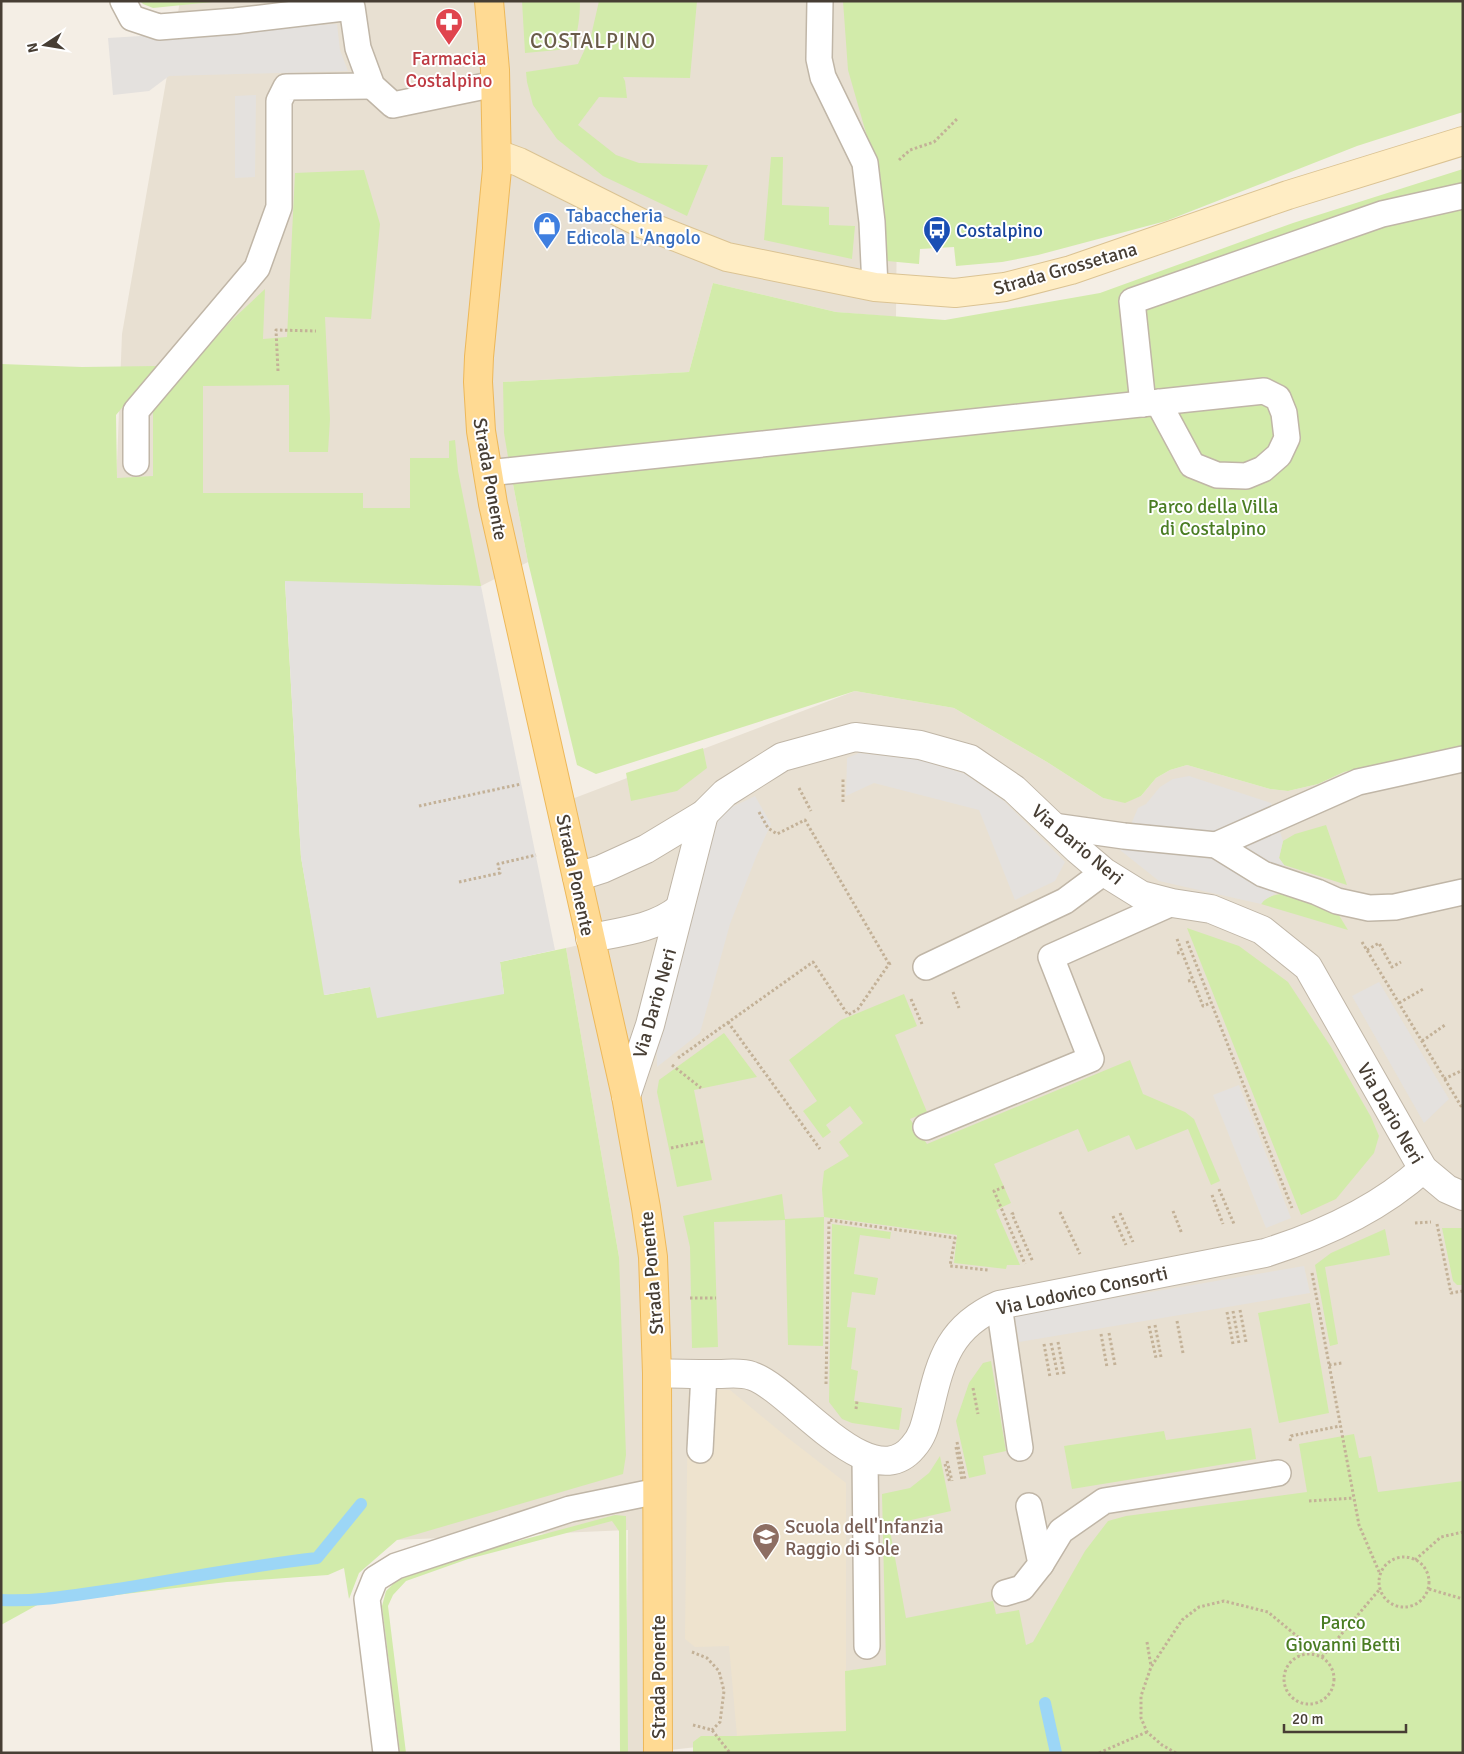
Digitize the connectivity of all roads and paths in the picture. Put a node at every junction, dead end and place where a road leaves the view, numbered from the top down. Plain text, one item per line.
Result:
1 (123, 1) edge
2 (488, 1) edge
3 (820, 1) edge
4 (352, 4) edge
5 (495, 84) junction
6 (372, 86) junction
7 (956, 119) dead end
8 (1463, 141) edge
9 (497, 154) junction
10 (1463, 196) edge
11 (870, 205) junction
12 (876, 287) junction
13 (316, 331) dead end
14 (278, 371) dead end
15 (1150, 403) junction
16 (136, 463) dead end
17 (488, 474) junction
18 (1463, 759) edge
19 (796, 783) dead end
20 (522, 784) dead end
21 (419, 806) dead end
22 (811, 811) dead end
23 (704, 814) junction
24 (1053, 826) junction
25 (768, 828) dead end
26 (1216, 845) junction
27 (537, 855) dead end
28 (1104, 872) junction
29 (577, 877) junction
30 (459, 882) dead end
31 (1463, 892) edge
32 (1172, 903) junction
33 (679, 909) junction
34 (590, 938) junction
35 (1178, 940) dead end
36 (1182, 952) junction
37 (1177, 953) dead end
38 (898, 960) dead end
39 (1402, 962) dead end
40 (889, 964) junction
41 (926, 966) dead end
42 (1193, 980) junction
43 (1188, 981) dead end
44 (1425, 988) dead end
45 (952, 990) dead end
46 (910, 996) dead end
47 (1210, 1003) junction
48 (1399, 1003) junction
49 (959, 1008) dead end
50 (728, 1022) junction
51 (922, 1024) dead end
52 (1445, 1026) dead end
53 (1422, 1041) junction
54 (670, 1064) junction
55 (664, 1068) dead end
56 (1463, 1070) edge
57 (1444, 1079) junction
58 (701, 1088) dead end
59 (626, 1096) junction
60 (1463, 1105) edge
61 (926, 1127) dead end
62 (704, 1141) dead end
63 (669, 1149) dead end
64 (820, 1149) dead end
65 (1423, 1169) junction
66 (1004, 1187) dead end
67 (1218, 1189) dead end
68 (1212, 1195) dead end
69 (1463, 1196) edge
70 (1293, 1210) dead end
71 (1173, 1211) dead end
72 (1060, 1212) dead end
73 (1014, 1213) dead end
74 (1120, 1213) dead end
75 (1113, 1216) dead end
76 (1436, 1222) dead end
77 (1226, 1230) dead end
78 (1237, 1230) dead end
79 (1186, 1242) dead end
80 (1134, 1243) dead end
81 (1129, 1251) dead end
82 (1083, 1261) dead end
83 (1034, 1262) dead end
84 (1028, 1270) dead end
85 (996, 1271) dead end
86 (1463, 1291) edge
87 (682, 1298) dead end
88 (716, 1298) dead end
89 (1318, 1301) dead end
90 (999, 1305) junction
91 (1240, 1310) dead end
92 (1233, 1311) dead end
93 (1227, 1312) dead end
94 (1176, 1321) dead end
95 (1155, 1325) dead end
96 (1149, 1326) dead end
97 (1109, 1333) dead end
98 (1101, 1334) dead end
99 (1058, 1342) dead end
100 (1246, 1342) dead end
101 (1051, 1343) dead end
102 (1239, 1343) dead end
103 (1044, 1344) dead end
104 (1233, 1344) dead end
105 (1183, 1353) dead end
106 (1161, 1356) dead end
107 (1156, 1358) dead end
108 (1342, 1363) dead end
109 (1115, 1365) dead end
110 (1329, 1365) junction
111 (1107, 1366) dead end
112 (657, 1373) junction
113 (704, 1374) junction
114 (1064, 1374) dead end
115 (1058, 1376) dead end
116 (1050, 1377) dead end
117 (969, 1383) dead end
118 (826, 1393) dead end
119 (978, 1417) dead end
120 (1340, 1426) junction
121 (953, 1436) dead end
122 (1020, 1448) dead end
123 (700, 1450) dead end
124 (944, 1456) dead end
125 (865, 1457) junction
126 (1278, 1473) joint
127 (963, 1479) dead end
128 (951, 1482) dead end
129 (658, 1491) junction
130 (1354, 1498) junction
131 (1309, 1500) dead end
132 (1029, 1506) dead end
133 (1463, 1532) edge
134 (1415, 1560) junction
135 (1041, 1564) junction
136 (1380, 1574) junction
137 (1428, 1589) junction
138 (1379, 1590) junction
139 (1005, 1592) dead end
140 (1463, 1599) edge
141 (1147, 1642) dead end
142 (867, 1646) dead end
143 (692, 1652) dead end
144 (1299, 1656) junction
145 (1322, 1657) junction
146 (1151, 1667) junction
147 (687, 1730) dead end
148 (712, 1730) junction
149 (1147, 1732) junction
150 (386, 1753) edge
151 (658, 1753) edge
152 (730, 1753) edge
153 (1099, 1753) edge
154 (1176, 1753) edge

1 - 4 lane
2 - 5 main road, Strada Ponente
3 - 11 lane
4 - 6 lane
5 - 6 lane
5 - 9 main road, Strada Ponente
6 - 16 lane
7 - 11 path
8 - 12 main road, Strada Grossetana
9 - 12 main road, Strada Grossetana
9 - 17 main road, Strada Ponente
10 - 15 lane
11 - 12 lane
13 - 14 path
15 - 15 lane
15 - 17 lane
17 - 29 main road, Strada Ponente
18 - 26 lane
19 - 22 path
20 - 21 path
23 - 24 street, Via Dario Neri
23 - 29 street, Via Dario Neri
23 - 33 street, Via Dario Neri
24 - 26 lane
24 - 28 street, Via Dario Neri
25 - 40 path
26 - 31 lane
27 - 30 path
28 - 32 street, Via Dario Neri
28 - 41 lane
29 - 34 main road, Strada Ponente
32 - 47 path
32 - 61 lane
32 - 65 street, Via Dario Neri
33 - 34 street, Via Dario Neri
33 - 59 street, Via Dario Neri
34 - 59 main road, Strada Ponente
35 - 36 path
36 - 37 path
36 - 42 path
38 - 40 path
39 - 48 path
40 - 50 path
42 - 43 path
42 - 47 path
44 - 48 path
45 - 49 path
46 - 51 path
47 - 70 path
48 - 53 path
50 - 54 path
50 - 64 path
52 - 53 path
53 - 57 path
54 - 55 path
54 - 58 path
56 - 57 path
57 - 60 path
59 - 112 main road, Strada Ponente
62 - 63 path
65 - 69 street, Via Dario Neri
65 - 90 street, Via Lodovico Consorti
66 - 84 path
67 - 78 path
68 - 77 path
71 - 79 path
72 - 82 path
73 - 83 path
74 - 80 path
75 - 81 path
76 - 86 path
85 - 118 path
87 - 88 path
89 - 110 path
90 - 122 lane
90 - 125 street, Via Lodovico Consorti
91 - 100 path
92 - 102 path
93 - 104 path
94 - 105 path
95 - 106 path
96 - 107 path
97 - 109 path
98 - 111 path
99 - 114 path
101 - 115 path
103 - 116 path
108 - 110 path
110 - 120 path
112 - 113 street, Via Lodovico Consorti
112 - 129 main road, Strada Ponente
113 - 123 lane
113 - 125 street, Via Lodovico Consorti
117 - 119 path
120 - 126 path
120 - 130 path
121 - 127 path
124 - 128 path
125 - 142 lane
126 - 135 lane
129 - 150 lane
129 - 151 main road, Strada Ponente
130 - 131 path
130 - 136 path
132 - 135 lane
133 - 134 path
134 - 136 path
134 - 137 path
135 - 139 lane
136 - 138 path
137 - 138 path
137 - 140 path
138 - 145 path
141 - 146 path
143 - 148 path
144 - 145 path
144 - 145 path
144 - 146 path
146 - 149 path
147 - 148 path
148 - 152 path
149 - 153 path
149 - 154 path

